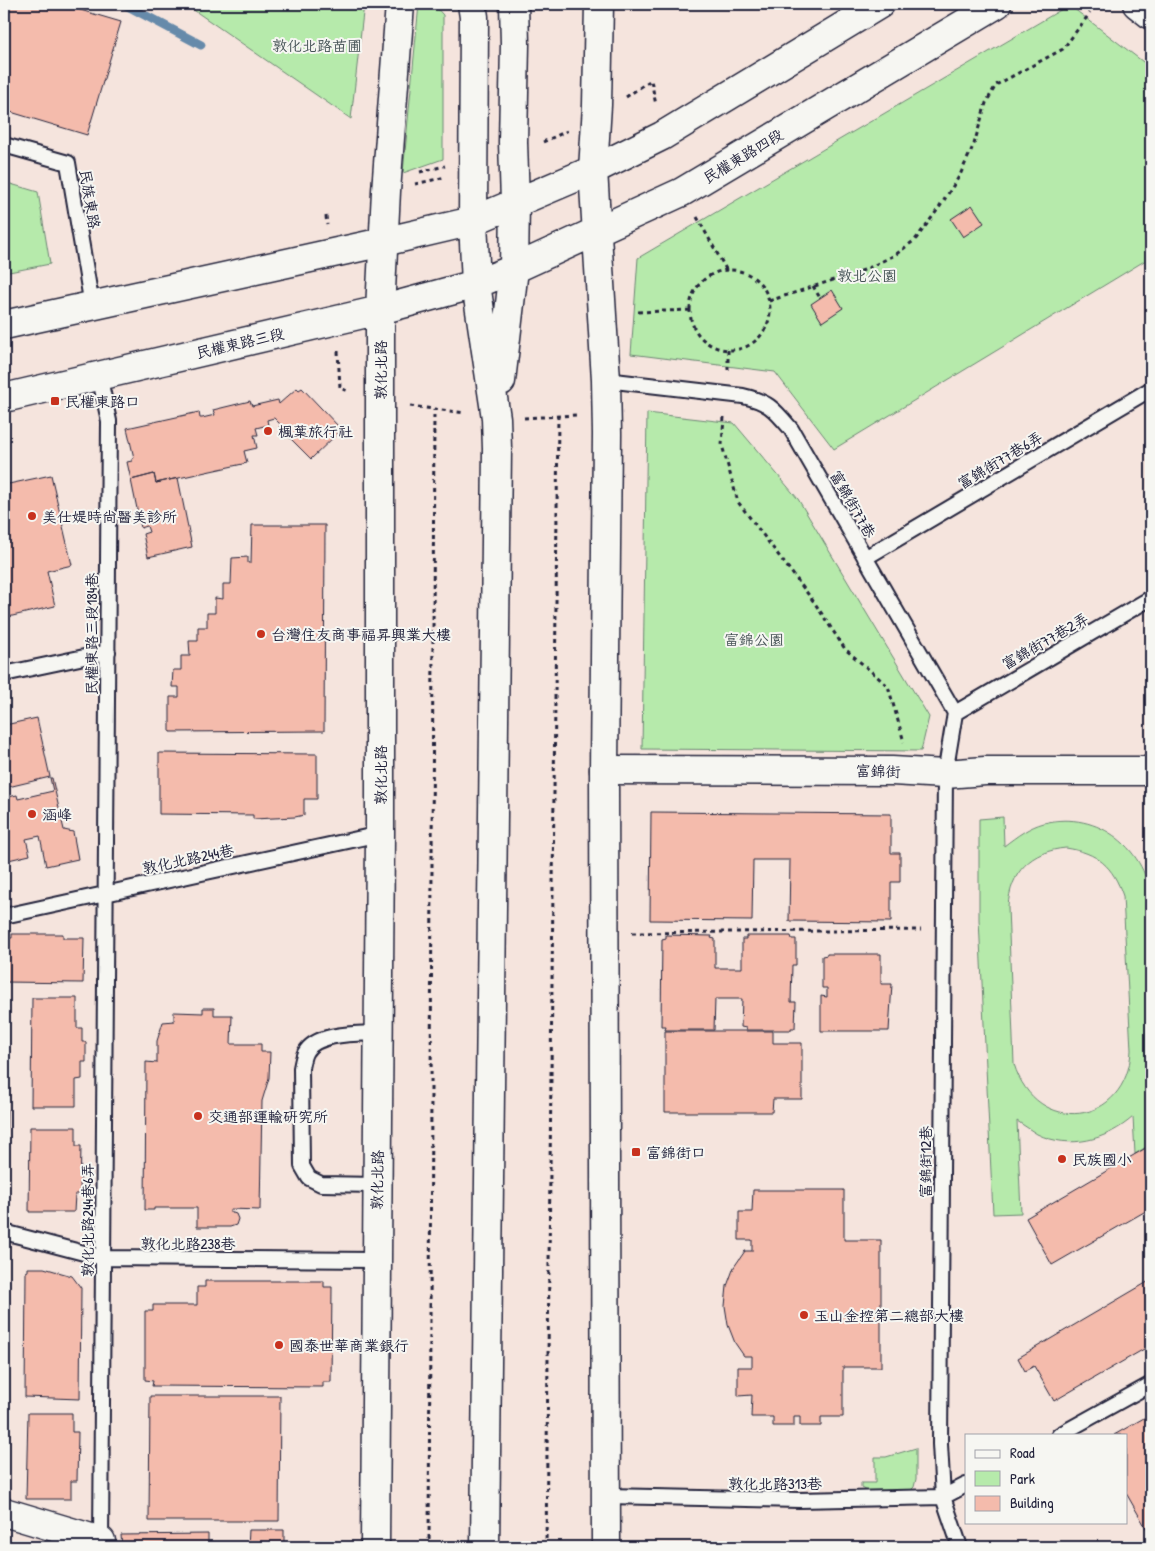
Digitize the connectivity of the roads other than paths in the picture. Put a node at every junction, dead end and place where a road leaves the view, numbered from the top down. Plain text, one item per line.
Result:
1 (400, 4) edge
2 (472, 4) edge
3 (514, 4) edge
4 (599, 4) edge
5 (880, 4) edge
6 (997, 4) edge
7 (1136, 4) edge
8 (1151, 15) edge
9 (4, 145) edge
10 (593, 170) junction
11 (515, 202) junction
12 (473, 220) junction
13 (598, 231) junction
14 (383, 242) junction
15 (514, 269) junction
16 (476, 284) junction
17 (92, 306) junction
18 (380, 310) junction
19 (4, 325) edge
20 (99, 376) junction
21 (606, 380) junction
22 (1151, 389) edge
23 (4, 398) edge
24 (496, 418) junction
25 (865, 558) junction
26 (1151, 598) edge
27 (108, 652) junction
28 (4, 674) edge
29 (955, 713) junction
30 (604, 770) junction
31 (1151, 771) edge
32 (945, 774) junction
33 (380, 834) junction
34 (105, 894) junction
35 (4, 916) edge
36 (378, 1033) junction
37 (377, 1185) junction
38 (4, 1232) edge
39 (103, 1258) junction
40 (376, 1260) junction
41 (1151, 1384) edge
42 (1060, 1434) edge
43 (965, 1486) edge
44 (607, 1496) junction
45 (943, 1497) junction
46 (4, 1512) edge
47 (101, 1544) edge
48 (375, 1547) edge
49 (485, 1547) edge
50 (606, 1547) edge
51 (960, 1547) edge

1 - 14 main road, 敦化北路
2 - 12 main road
3 - 11 main road
4 - 10 main road
5 - 10 main road
6 - 13 main road, 民權東路四段
7 - 8 main road
9 - 17 lane, 民族東路
10 - 11 main road
10 - 13 main road
11 - 12 main road
11 - 15 main road
12 - 14 main road
12 - 16 main road
13 - 15 main road, 民權東路四段
13 - 21 main road
14 - 17 main road
14 - 18 main road, 敦化北路
15 - 16 main road, 民權東路四段
15 - 24 main road
16 - 18 main road, 民權東路三段
16 - 24 main road
17 - 19 main road
18 - 20 main road, 民權東路三段
18 - 33 main road, 敦化北路
20 - 23 main road, 民權東路三段
20 - 27 lane, 民權東路三段184巷
21 - 25 lane, 富錦街77巷
21 - 30 main road
22 - 25 lane, 富錦街77巷6弄
24 - 49 main road
25 - 29 lane, 富錦街77巷
26 - 29 lane, 富錦街77巷2弄
27 - 28 lane
27 - 34 lane, 民權東路三段184巷
29 - 32 lane
30 - 32 main road, 富錦街
30 - 44 main road
31 - 32 main road, 富錦街
32 - 45 lane, 富錦街12巷
33 - 34 lane, 敦化北路244巷
33 - 36 main road, 敦化北路
34 - 35 lane, 敦化北路244巷
34 - 39 lane, 敦化北路244巷6弄
36 - 37 main road, 敦化北路
36 - 37 lane
37 - 40 main road, 敦化北路
38 - 39 lane, 敦化北路238巷
39 - 40 lane, 敦化北路238巷
39 - 47 lane, 敦化北路244巷6弄
40 - 48 main road, 敦化北路
41 - 42 lane
43 - 45 lane
44 - 45 lane, 敦化北路313巷
44 - 50 main road
45 - 51 lane, 富錦街12巷
46 - 47 main road

